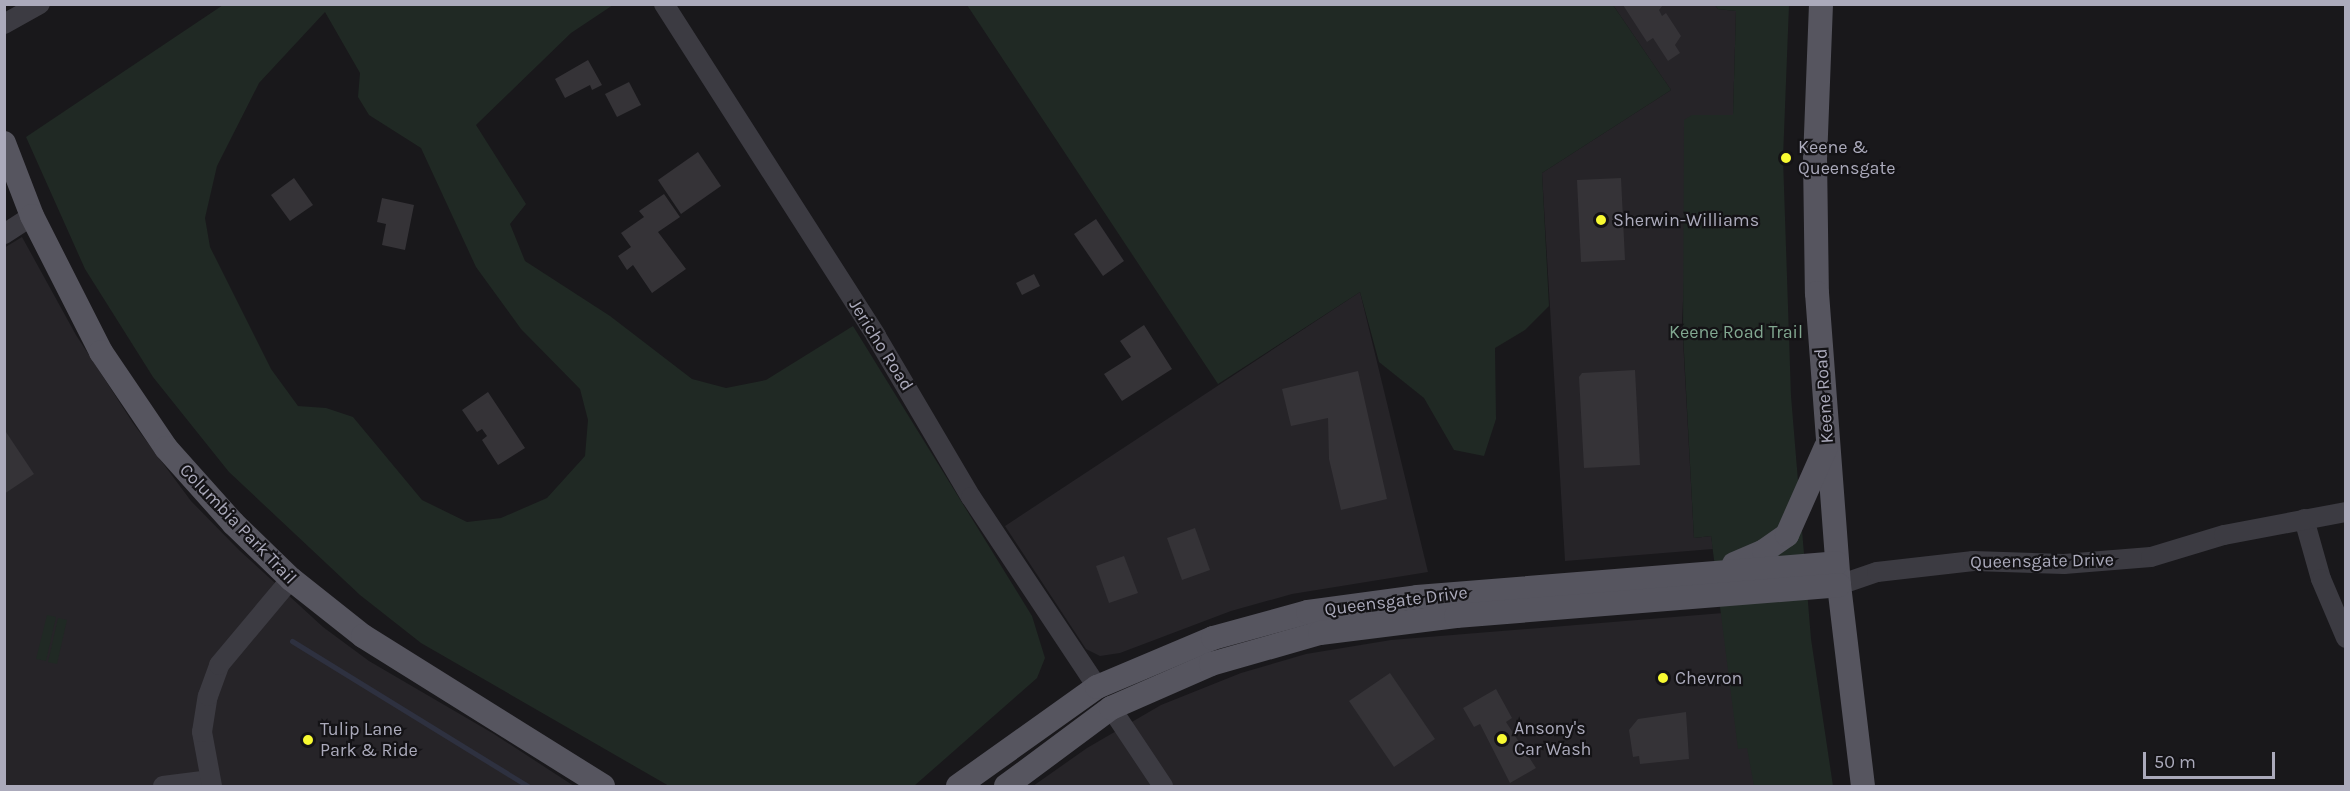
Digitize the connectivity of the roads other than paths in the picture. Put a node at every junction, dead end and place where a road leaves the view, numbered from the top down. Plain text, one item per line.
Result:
1 (40, 4) edge
2 (664, 4) edge
3 (1821, 4) edge
4 (4, 24) edge
5 (4, 144) edge
6 (10, 177) edge
7 (32, 216) junction
8 (4, 234) edge
9 (1827, 444) junction
10 (2346, 512) edge
11 (2304, 519) junction
12 (1718, 572) junction
13 (1838, 574) junction
14 (291, 579) junction
15 (2346, 638) edge
16 (1097, 687) junction
17 (1111, 708) junction
18 (1051, 749) junction
19 (210, 783) edge
20 (163, 786) edge
21 (603, 786) edge
22 (958, 786) edge
23 (1006, 786) edge
24 (1163, 786) edge
25 (1863, 786) edge

1 - 4 street
2 - 16 street, Jericho Road
3 - 9 main road, Keene Road
5 - 6 main road, Columbia Park Trail
6 - 7 main road, Columbia Park Trail
7 - 8 street
7 - 14 main road, Columbia Park Trail
9 - 12 main road
9 - 13 main road, Keene Road
10 - 11 street, Queensgate Drive
11 - 13 street, Queensgate Drive
11 - 15 street
12 - 13 main road, Queensgate Drive
12 - 16 main road, Queensgate Drive
13 - 17 main road, Queensgate Drive
13 - 25 main road, Keene Road
14 - 19 street
14 - 21 main road, Columbia Park Trail
16 - 18 main road
16 - 22 main road, Queensgate Drive
17 - 18 main road, Queensgate Drive
17 - 24 street
18 - 23 main road, Queensgate Drive
19 - 20 street

